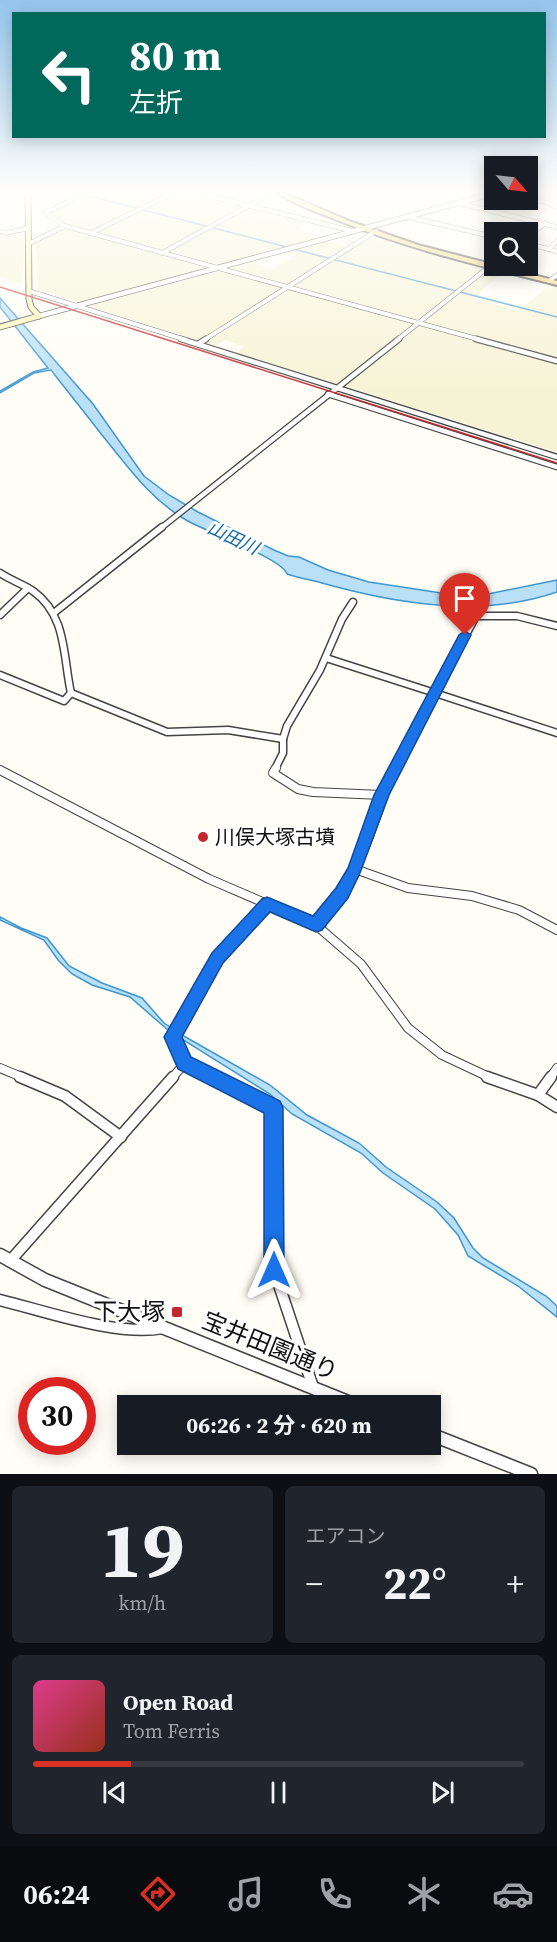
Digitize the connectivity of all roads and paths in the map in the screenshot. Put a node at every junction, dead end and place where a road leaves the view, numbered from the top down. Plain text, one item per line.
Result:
1 (30, 262) edge
2 (195, 262) edge
3 (242, 262) edge
4 (323, 262) edge
5 (219, 268) junction
6 (484, 273) edge
7 (538, 275) edge
8 (554, 279) edge
9 (288, 286) junction
10 (29, 291) junction
11 (79, 306) junction
12 (39, 316) junction
13 (418, 323) junction
14 (3, 326) edge
15 (198, 344) junction
16 (557, 361) edge
17 (337, 387) junction
18 (328, 394) junction
19 (557, 457) edge
20 (557, 467) edge
21 (0, 573) edge
22 (28, 588) junction
23 (353, 602) dead end
24 (55, 612) junction
25 (0, 615) edge
26 (557, 626) edge
27 (326, 658) junction
28 (0, 675) edge
29 (71, 693) junction
30 (435, 693) junction
31 (557, 733) edge
32 (283, 739) junction
33 (0, 770) edge
34 (382, 795) junction
35 (355, 869) junction
36 (267, 904) junction
37 (316, 925) junction
38 (557, 930) edge
39 (185, 1063) junction
40 (0, 1068) edge
41 (557, 1068) edge
42 (538, 1095) junction
43 (557, 1107) edge
44 (121, 1137) junction
45 (5, 1258) edge
46 (0, 1300) edge
47 (163, 1328) junction
48 (313, 1387) junction
49 (332, 1395) edge
50 (441, 1438) edge
51 (531, 1474) edge

1 - 10 main road
2 - 5 street
3 - 5 street
4 - 9 street
5 - 9 street
5 - 11 street
6 - 13 street
7 - 8 main road
9 - 13 street
9 - 15 street
10 - 11 street
10 - 12 main road
11 - 12 street
11 - 15 street
12 - 14 main road
13 - 16 street
13 - 17 street
15 - 17 street
17 - 18 street
17 - 19 street
18 - 20 street
18 - 24 street
21 - 22 street
22 - 24 street
22 - 25 street
23 - 27 street
24 - 29 street
26 - 30 street
27 - 30 street
27 - 32 street
28 - 29 street
29 - 32 street
30 - 31 street
30 - 34 street
32 - 34 street
33 - 36 street
34 - 35 street
35 - 37 street
35 - 38 street
36 - 37 street
36 - 39 street
37 - 42 street
39 - 44 street
39 - 48 street
40 - 44 street
41 - 42 street
42 - 43 street
44 - 45 street
45 - 47 street, 宝井田園通り
46 - 47 street
47 - 48 street, 宝井田園通り
48 - 49 street, 宝井田園通り
50 - 51 street

